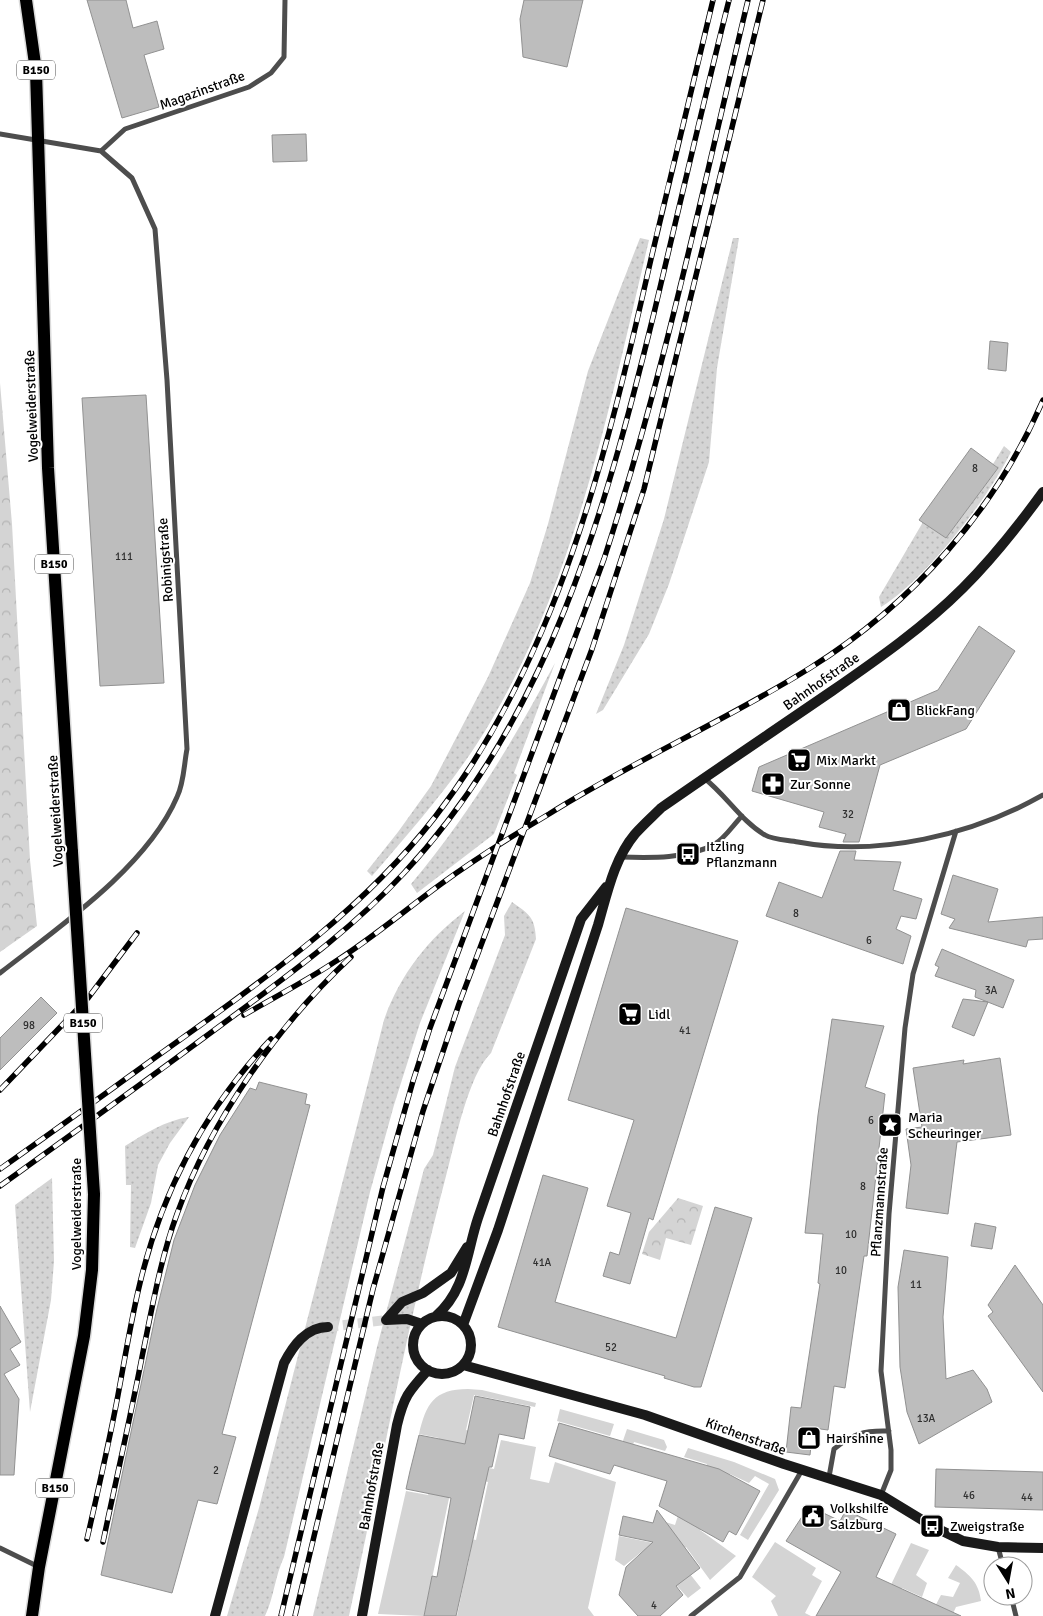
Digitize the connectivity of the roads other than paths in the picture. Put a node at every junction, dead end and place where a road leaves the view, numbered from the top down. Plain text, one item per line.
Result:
1 (26, 0) edge
2 (285, 0) edge
3 (0, 134) edge
4 (38, 141) junction
5 (101, 151) junction
6 (1043, 492) edge
7 (704, 778) junction
8 (1043, 795) edge
9 (742, 816) junction
10 (956, 831) junction
11 (620, 857) junction
12 (610, 883) junction
13 (0, 973) edge
14 (471, 1241) junction
15 (436, 1316) junction
16 (422, 1324) junction
17 (463, 1325) junction
18 (328, 1326) tunnel mouth
19 (463, 1365) junction
20 (428, 1370) junction
21 (888, 1431) junction
22 (802, 1470) junction
23 (829, 1477) junction
24 (881, 1495) junction
25 (998, 1547) junction
26 (0, 1548) edge
27 (1043, 1548) edge
28 (1000, 1556) edge
29 (40, 1567) junction
30 (32, 1616) edge
31 (215, 1616) edge
32 (362, 1616) edge
33 (691, 1616) edge

1 - 4 main road, Vogelweiderstraße / B150
2 - 5 street, Magazinstraße
3 - 4 street
4 - 5 street
4 - 29 main road, Vogelweiderstraße / B150, bridge
5 - 13 street, Robinigstraße
6 - 7 main road, Bahnhofstraße
7 - 9 street
7 - 11 main road, Bahnhofstraße
8 - 10 street
9 - 10 street
9 - 11 street
10 - 21 street, Pflanzmannstraße
11 - 12 main road, Bahnhofstraße
12 - 14 main road, Bahnhofstraße
12 - 17 main road, Bahnhofstraße
14 - 15 main road, Bahnhofstraße
14 - 16 main road
15 - 16 main road, Bahnhofstraße
15 - 17 main road
16 - 20 main road
17 - 19 main road
18 - 31 main road
19 - 20 main road
19 - 22 main road, Kirchenstraße
20 - 32 main road, Bahnhofstraße
21 - 23 street
21 - 24 street, Pflanzmannstraße
22 - 23 main road, Kirchenstraße
22 - 33 street
23 - 24 main road, Kirchenstraße
24 - 25 main road, Kirchenstraße
25 - 27 main road, Kirchenstraße
25 - 28 street
26 - 29 street
29 - 30 main road, Vogelweiderstraße / B150

